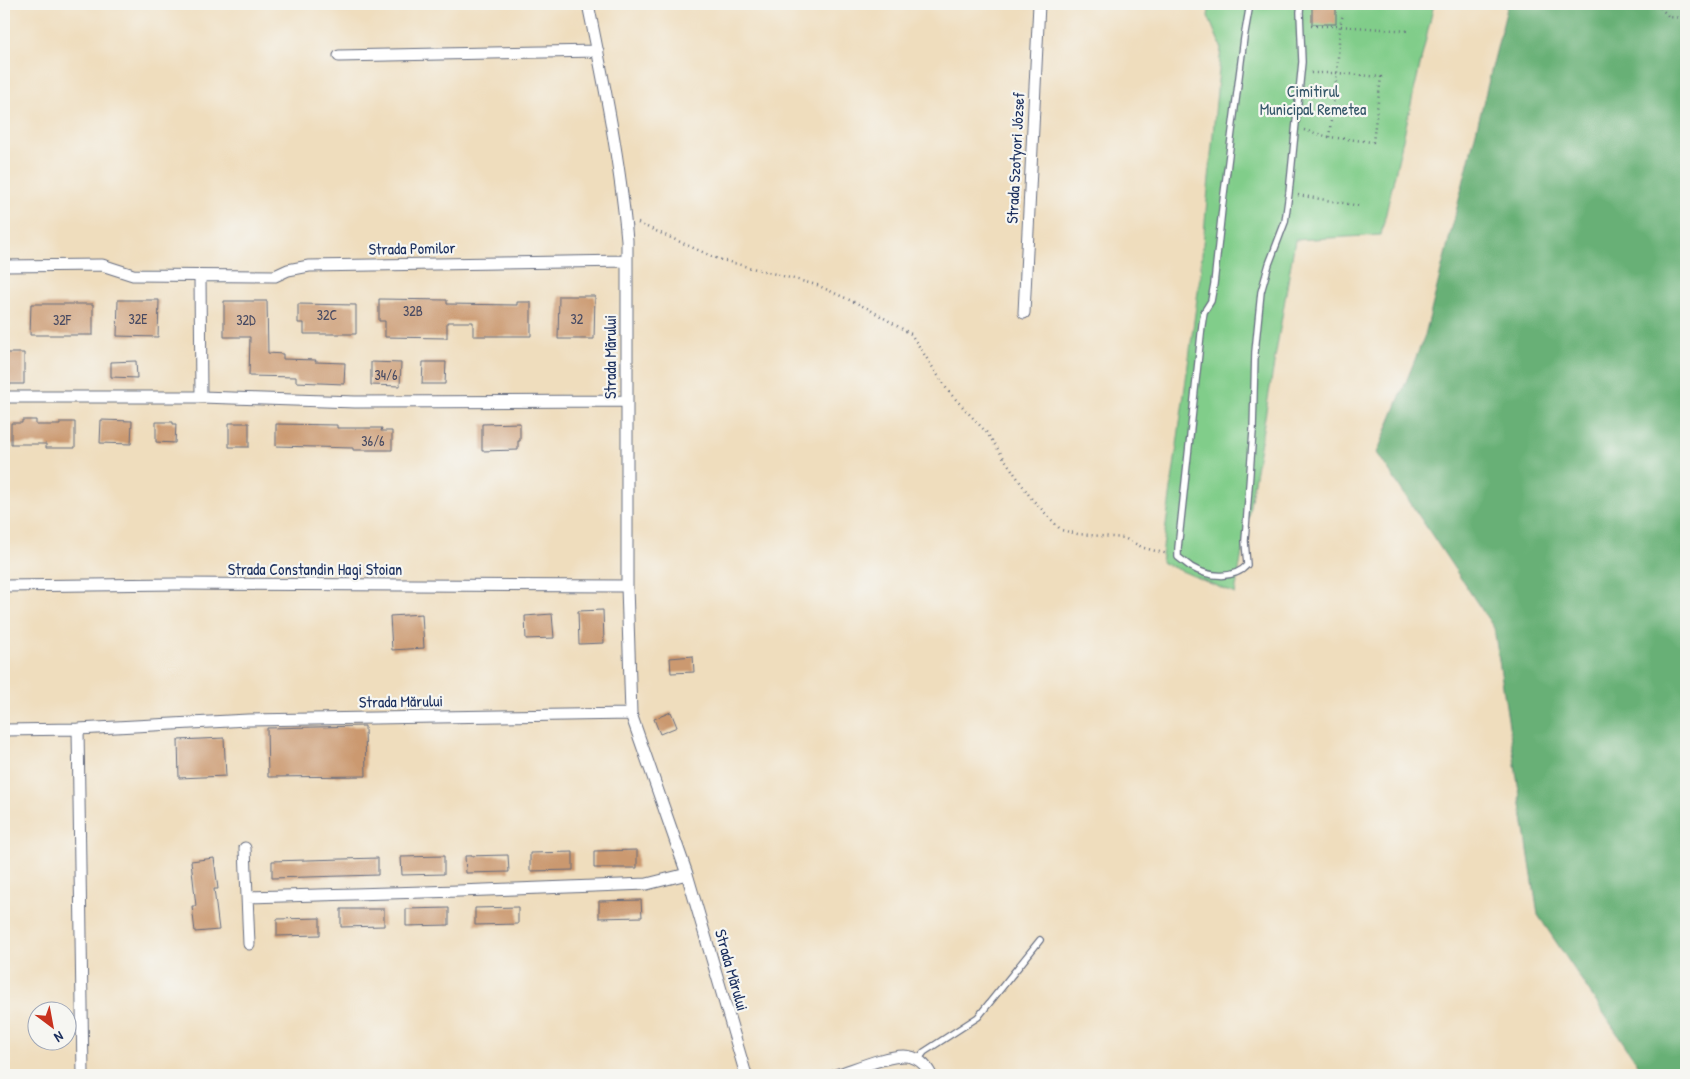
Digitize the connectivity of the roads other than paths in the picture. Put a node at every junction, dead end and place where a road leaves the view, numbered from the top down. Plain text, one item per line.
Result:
1 (588, 4) edge
2 (1039, 4) edge
3 (1250, 4) edge
4 (1301, 4) edge
5 (598, 51) junction
6 (339, 56) dead end
7 (626, 261) junction
8 (4, 266) edge
9 (200, 276) junction
10 (1024, 313) dead end
11 (4, 397) edge
12 (201, 397) junction
13 (626, 401) junction
14 (4, 586) edge
15 (627, 586) junction
16 (632, 714) junction
17 (4, 730) edge
18 (78, 730) junction
19 (245, 848) dead end
20 (687, 874) junction
21 (247, 897) junction
22 (1040, 940) dead end
23 (249, 944) dead end
24 (918, 1060) junction
25 (83, 1075) edge
26 (746, 1075) edge
27 (836, 1075) edge
28 (931, 1075) edge

1 - 5 street, Strada Mărului
2 - 10 street, Strada Szotyori József
3 - 4 lane
5 - 6 street
5 - 7 street, Strada Mărului
7 - 9 street, Strada Pomilor
7 - 13 street, Strada Mărului
8 - 9 street, Strada Pomilor
9 - 12 street
11 - 12 street
12 - 13 street
13 - 15 street, Strada Mărului
14 - 15 street, Strada Constandin Hagi Stoian
15 - 16 street, Strada Mărului
16 - 18 street, Strada Mărului
16 - 20 street, Strada Mărului
17 - 18 street
18 - 25 street
19 - 21 street
20 - 21 street
20 - 26 street, Strada Mărului
21 - 23 street
22 - 24 lane
24 - 27 street
24 - 28 street

